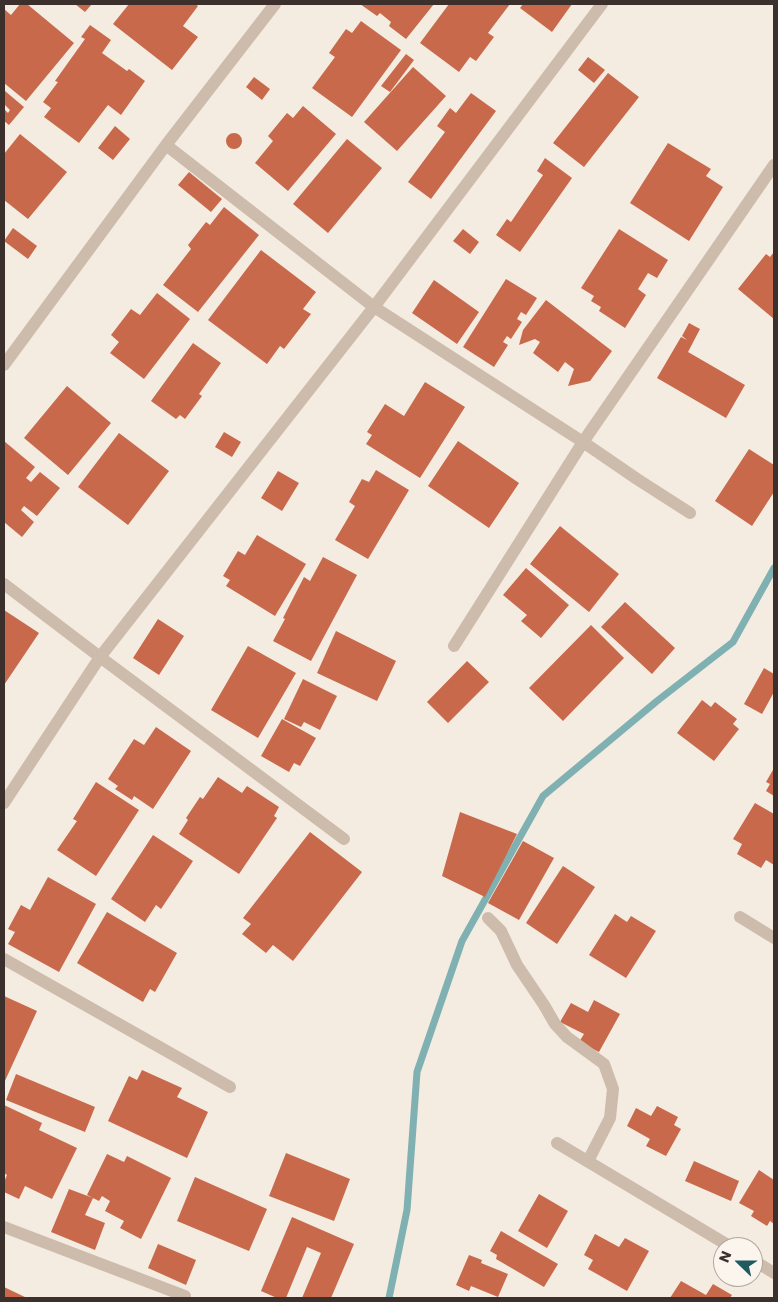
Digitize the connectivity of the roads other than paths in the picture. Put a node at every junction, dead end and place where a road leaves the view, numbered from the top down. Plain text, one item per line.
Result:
1 (276, 4) edge
2 (602, 4) edge
3 (166, 145) junction
4 (774, 165) edge
5 (374, 307) junction
6 (4, 365) edge
7 (583, 442) junction
8 (690, 513) dead end
9 (4, 584) edge
10 (454, 646) dead end
11 (100, 657) junction
12 (4, 803) edge
13 (344, 839) dead end
14 (740, 917) dead end
15 (488, 918) dead end
16 (774, 938) edge
17 (4, 959) edge
18 (230, 1087) dead end
19 (557, 1143) dead end
20 (588, 1161) junction
21 (4, 1227) edge
22 (715, 1237) edge
23 (763, 1266) edge
24 (774, 1273) edge
25 (185, 1296) dead end

1 - 3 street
2 - 5 street
3 - 5 street
3 - 6 street
4 - 7 street
5 - 7 street
5 - 11 street
7 - 8 street
7 - 10 street
9 - 11 street
11 - 12 street
11 - 13 street
14 - 16 street
15 - 20 street
17 - 18 street
19 - 20 street
20 - 22 street
21 - 25 street
23 - 24 street

